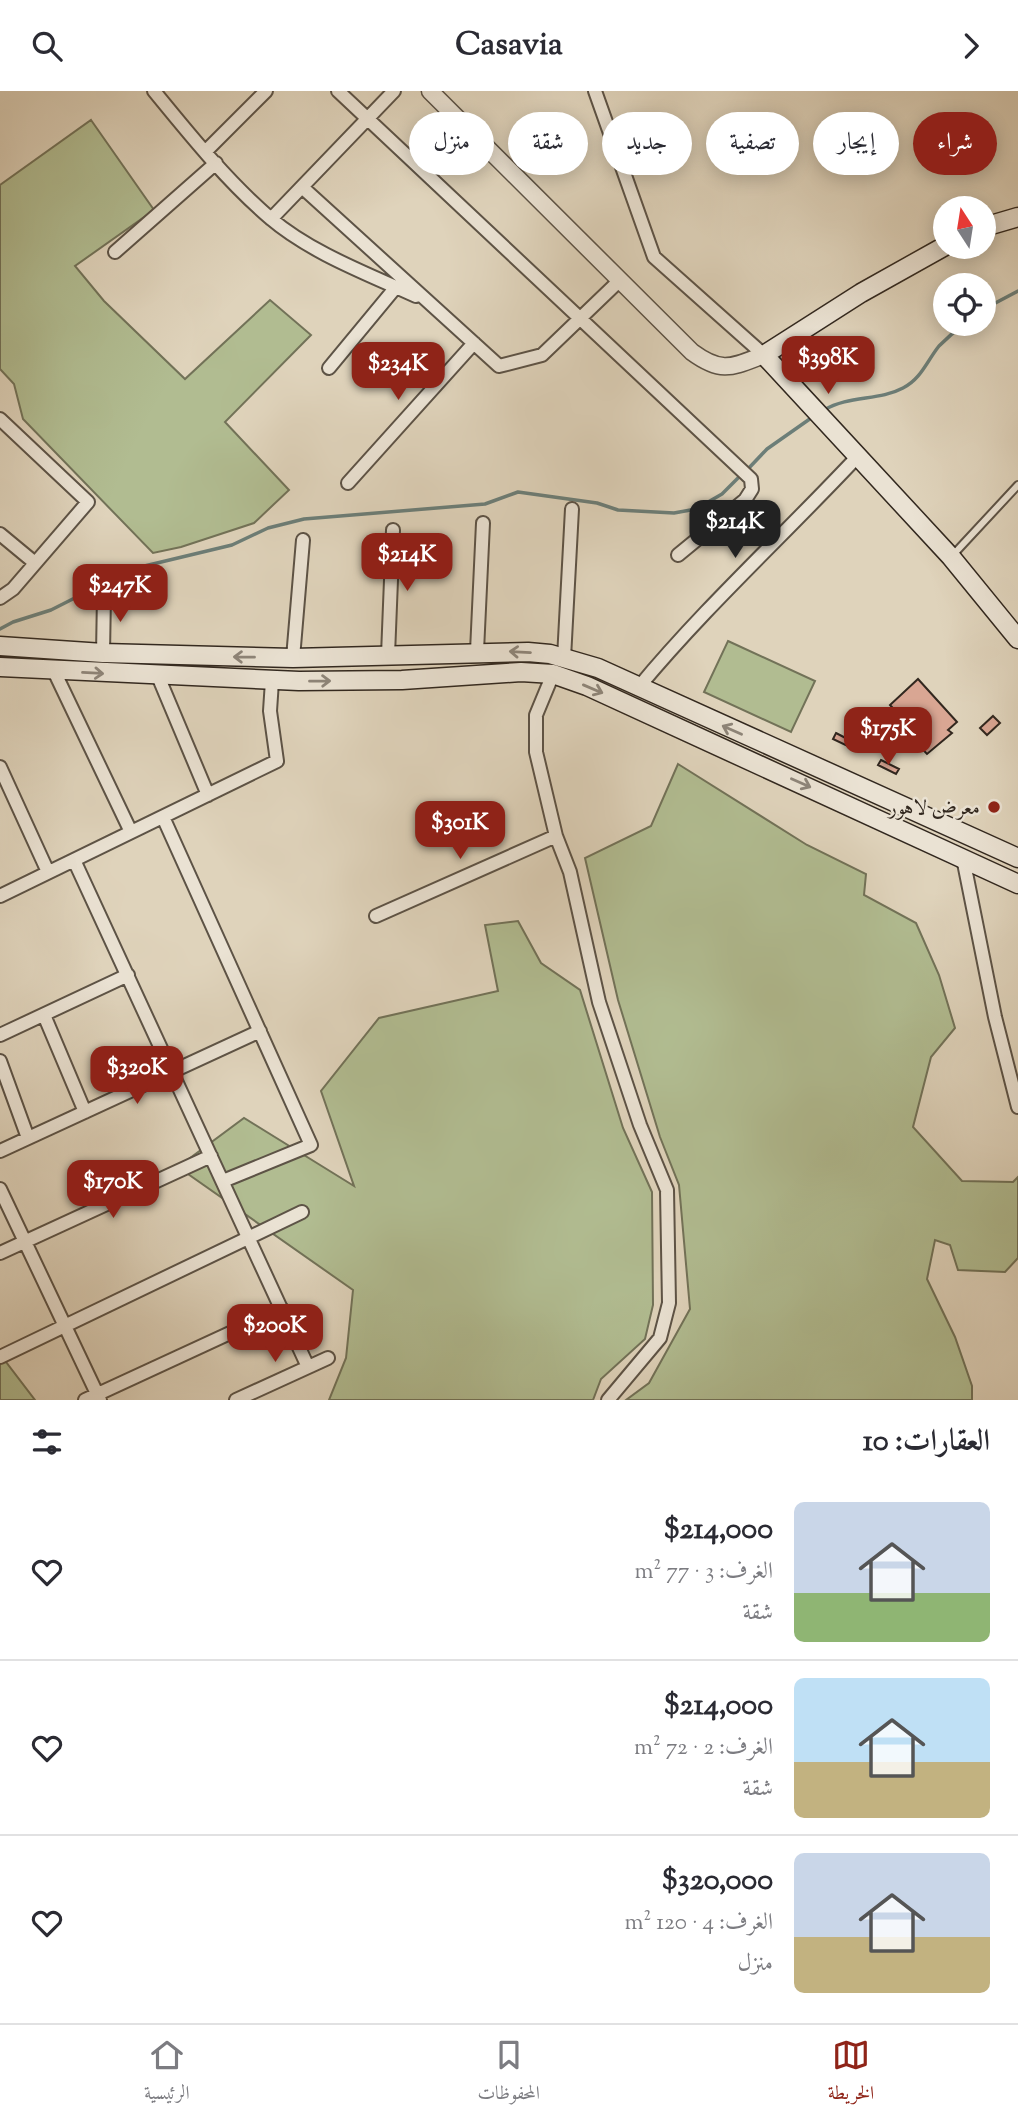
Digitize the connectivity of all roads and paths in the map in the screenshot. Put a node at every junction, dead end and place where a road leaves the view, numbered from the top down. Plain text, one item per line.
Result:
1 (154, 91) edge
2 (266, 91) edge
3 (338, 91) edge
4 (394, 91) edge
5 (430, 91) edge
6 (595, 91) edge
7 (366, 118) junction
8 (205, 152) junction
9 (216, 163) junction
10 (302, 187) junction
11 (1018, 217) edge
12 (271, 219) junction
13 (996, 223) edge
14 (115, 252) dead end
15 (933, 253) edge
16 (619, 281) junction
17 (396, 287) junction
18 (426, 301) junction
19 (580, 319) junction
20 (474, 343) junction
21 (764, 355) junction
22 (329, 367) dead end
23 (0, 419) edge
24 (858, 456) junction
25 (348, 483) dead end
26 (1018, 485) edge
27 (572, 509) dead end
28 (483, 523) dead end
29 (393, 530) dead end
30 (0, 534) edge
31 (303, 540) dead end
32 (678, 555) dead end
33 (951, 558) junction
34 (34, 563) junction
35 (104, 595) dead end
36 (0, 598) edge
37 (1018, 639) edge
38 (0, 646) edge
39 (477, 651) junction
40 (103, 653) junction
41 (388, 655) junction
42 (272, 657) junction
43 (293, 658) junction
44 (564, 658) junction
45 (0, 667) edge
46 (54, 671) junction
47 (553, 674) junction
48 (158, 676) junction
49 (272, 681) junction
50 (638, 688) junction
51 (0, 767) edge
52 (855, 784) junction
53 (208, 795) junction
54 (844, 803) junction
55 (163, 817) junction
56 (131, 832) junction
57 (556, 836) junction
58 (1018, 857) edge
59 (963, 858) junction
60 (74, 860) junction
61 (48, 872) junction
62 (1018, 884) edge
63 (0, 896) edge
64 (376, 916) dead end
65 (128, 975) junction
66 (44, 1015) junction
67 (260, 1031) junction
68 (0, 1035) edge
69 (0, 1061) edge
70 (172, 1072) junction
71 (1018, 1107) edge
72 (85, 1112) junction
73 (28, 1138) junction
74 (0, 1151) edge
75 (211, 1156) junction
76 (223, 1181) junction
77 (0, 1189) edge
78 (302, 1212) dead end
79 (249, 1237) junction
80 (25, 1241) junction
81 (0, 1253) edge
82 (282, 1309) junction
83 (65, 1326) junction
84 (0, 1357) edge
85 (328, 1358) dead end
86 (308, 1367) junction
87 (94, 1398) edge
88 (236, 1400) edge
89 (608, 1400) edge

1 - 8 street
2 - 8 street
3 - 7 street
4 - 7 street
5 - 16 street
6 - 21 street
7 - 10 street
7 - 19 street
8 - 9 street
9 - 12 street
9 - 14 street
10 - 12 street
10 - 18 street
11 - 13 main road
12 - 17 street
15 - 21 main road
16 - 19 street
16 - 21 street
17 - 18 street
17 - 22 street
18 - 20 street
19 - 20 street
19 - 32 street
20 - 25 street
21 - 24 main road
23 - 34 street
24 - 33 main road
24 - 50 street
26 - 33 lane
27 - 44 street
28 - 39 street
29 - 41 street
30 - 34 street
31 - 43 street
33 - 37 main road
34 - 36 street
35 - 40 street
38 - 40 main road
39 - 41 main road
44 -> 39 main road
42 -> 40 main road
41 - 43 main road
42 - 43 main road
42 - 49 main road
44 - 50 main road
45 - 46 main road
46 -> 48 main road
46 - 56 street
49 -> 47 main road
47 -> 54 main road
47 - 57 street
48 - 49 main road
48 - 53 street
49 - 53 street
52 -> 50 main road
51 - 61 street
52 - 54 main road
52 - 58 main road
53 - 55 street
54 - 59 main road
55 - 56 street
55 - 67 street
56 - 60 street
57 - 64 street
57 - 89 street
59 - 62 main road
59 - 71 street
60 - 61 street
60 - 65 street
61 - 63 street
65 - 66 street
65 - 70 street
66 - 68 street
66 - 72 street
67 - 70 street
67 - 76 street
69 - 73 street
70 - 72 street
70 - 75 street
72 - 73 street
73 - 74 street
75 - 76 street
75 - 80 street
76 - 79 street
77 - 80 street
78 - 79 street
79 - 82 street
79 - 83 street
80 - 81 street
80 - 83 street
82 - 86 street
82 - 87 street
83 - 84 street
83 - 87 street
85 - 86 street
86 - 88 street

